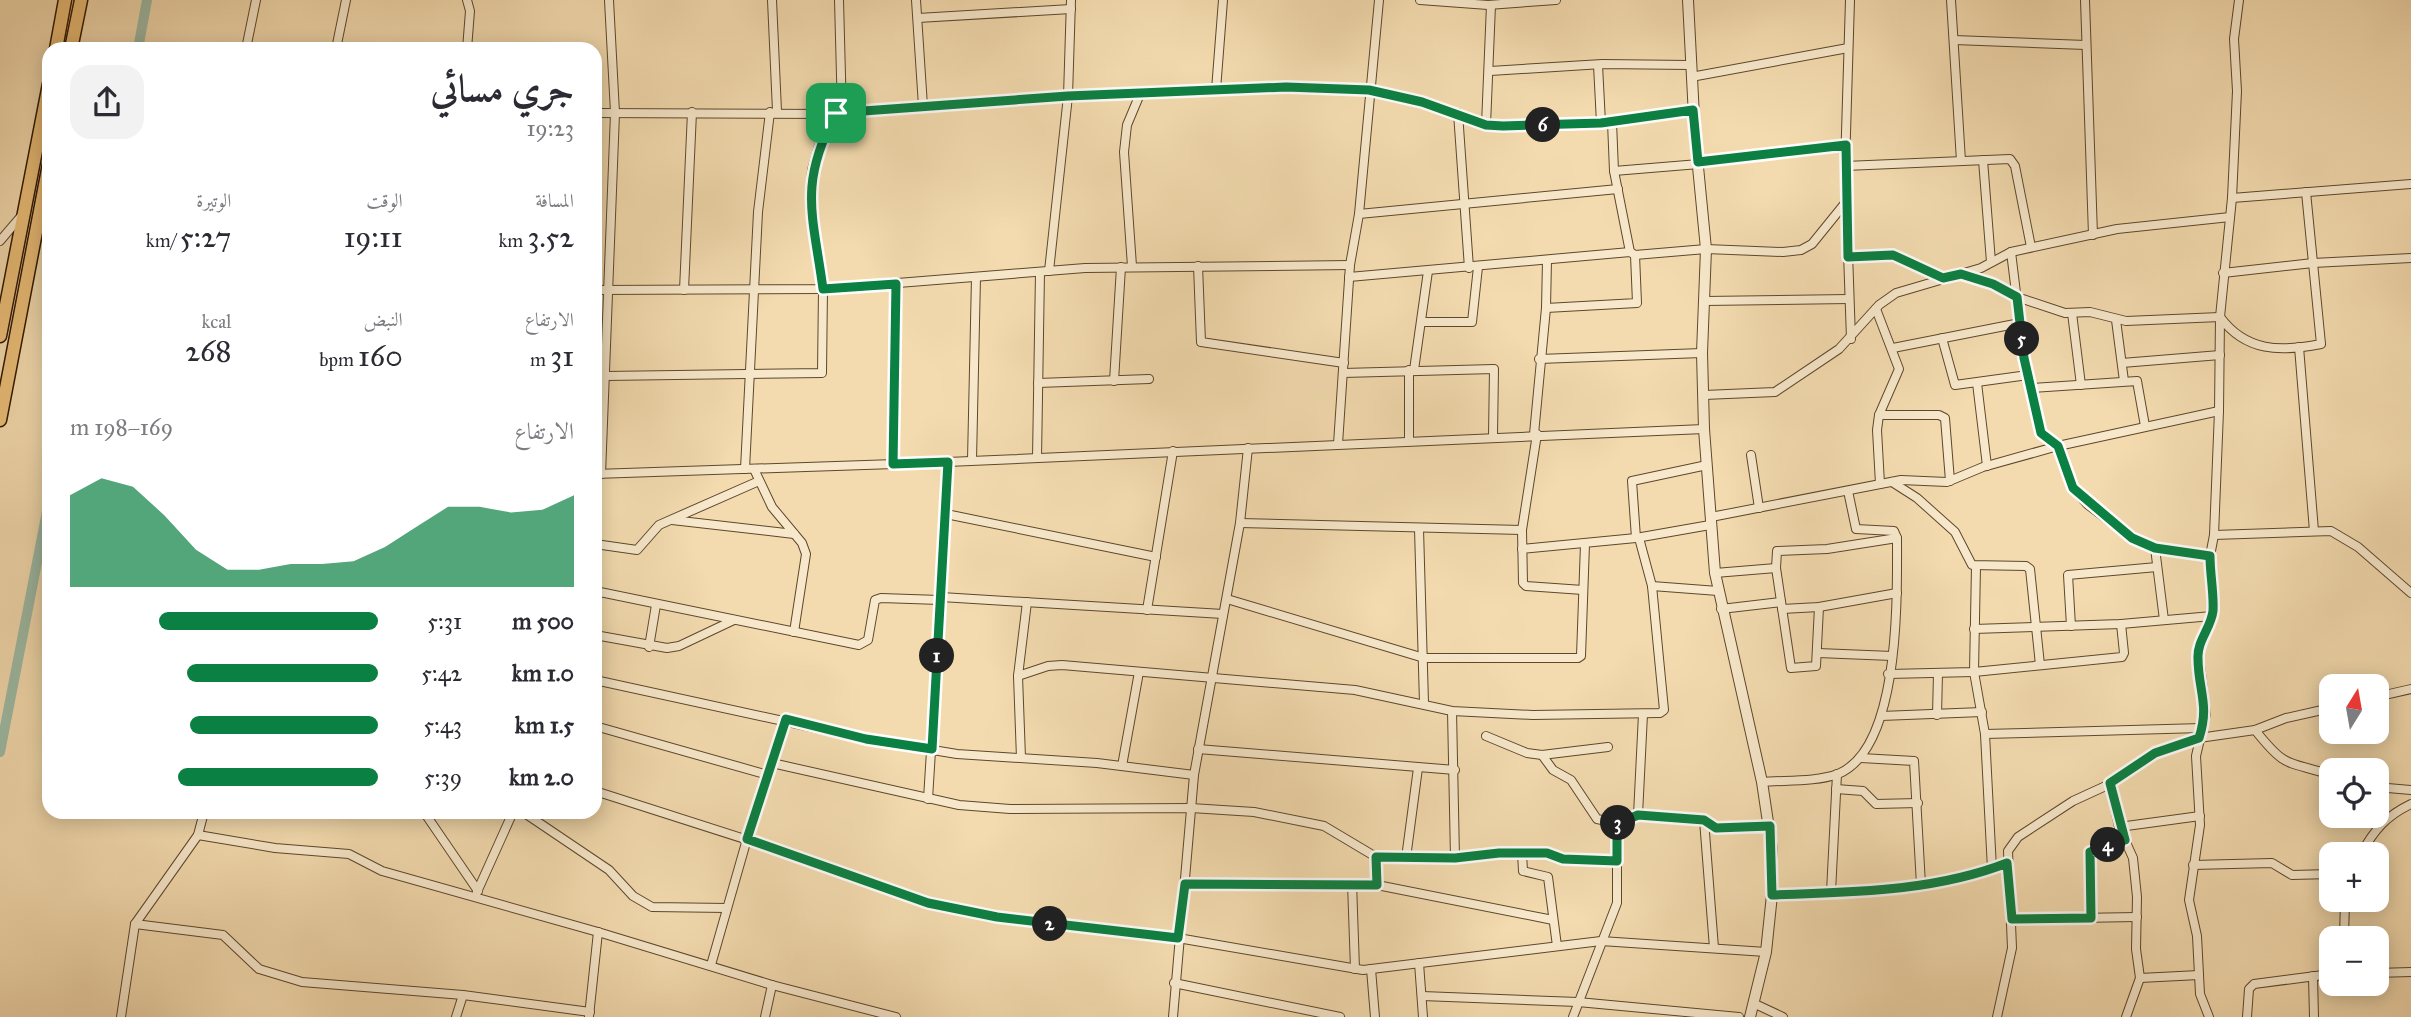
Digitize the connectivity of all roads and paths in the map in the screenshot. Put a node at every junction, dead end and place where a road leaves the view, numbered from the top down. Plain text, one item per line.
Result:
1 (65, 0) edge
2 (81, 0) edge
3 (256, 0) edge
4 (346, 0) edge
5 (467, 0) edge
6 (609, 0) edge
7 (772, 0) edge
8 (839, 0) edge
9 (916, 0) edge
10 (1223, 0) edge
11 (1379, 0) edge
12 (1420, 0) edge
13 (1556, 0) edge
14 (1688, 0) edge
15 (1850, 0) edge
16 (1951, 0) edge
17 (2085, 0) edge
18 (2239, 0) edge
19 (1071, 5) edge
20 (1491, 5) junction
21 (918, 18) junction
22 (1954, 40) junction
23 (57, 42) edge
24 (72, 42) edge
25 (247, 42) edge
26 (337, 42) edge
27 (468, 42) edge
28 (2086, 45) junction
29 (1848, 48) junction
30 (1598, 65) junction
31 (1690, 65) junction
32 (1490, 71) junction
33 (1691, 77) junction
34 (1216, 90) junction
35 (1369, 90) junction
36 (1140, 94) junction
37 (1068, 96) junction
38 (923, 106) junction
39 (1693, 110) junction
40 (773, 111) junction
41 (692, 112) junction
42 (602, 113) edge
43 (615, 113) junction
44 (839, 113) junction
45 (1458, 113) junction
46 (42, 120) edge
47 (1612, 122) junction
48 (1601, 123) junction
49 (1486, 125) junction
50 (1846, 145) junction
51 (1983, 160) junction
52 (1961, 161) junction
53 (1699, 163) junction
54 (1846, 166) junction
55 (1614, 171) junction
56 (2411, 184) edge
57 (1618, 189) junction
58 (2305, 192) junction
59 (2232, 198) junction
60 (42, 201) edge
61 (1846, 202) junction
62 (1464, 206) junction
63 (24, 213) junction
64 (1359, 214) junction
65 (2230, 217) junction
66 (2092, 235) junction
67 (0, 241) edge
68 (2031, 247) junction
69 (1706, 249) junction
70 (2011, 252) junction
71 (1632, 253) junction
72 (1848, 257) junction
73 (2411, 258) edge
74 (1547, 260) junction
75 (1991, 262) junction
76 (2313, 263) junction
77 (1350, 265) junction
78 (1132, 266) junction
79 (1198, 266) junction
80 (1121, 267) junction
81 (1478, 267) junction
82 (1469, 268) junction
83 (1044, 271) junction
84 (1428, 271) junction
85 (1961, 274) junction
86 (2223, 274) junction
87 (976, 277) junction
88 (1349, 277) junction
89 (1943, 278) junction
90 (896, 284) junction
91 (823, 289) junction
92 (602, 290) edge
93 (608, 290) junction
94 (684, 290) junction
95 (753, 290) junction
96 (2017, 297) junction
97 (1849, 299) junction
98 (1704, 301) junction
99 (1546, 308) junction
100 (1876, 309) junction
101 (2072, 313) junction
102 (2220, 317) junction
103 (2116, 320) junction
104 (1420, 322) junction
105 (2020, 323) junction
106 (0, 337) edge
107 (1942, 338) junction
108 (1851, 339) junction
109 (2299, 346) junction
110 (1893, 348) junction
111 (1702, 353) junction
112 (2220, 355) junction
113 (1539, 359) junction
114 (1344, 363) junction
115 (2122, 363) junction
116 (1411, 370) junction
117 (1343, 373) junction
118 (751, 374) junction
119 (2028, 375) junction
120 (605, 376) junction
121 (1149, 379) dead end
122 (1114, 381) junction
123 (2124, 381) junction
124 (1038, 383) junction
125 (1977, 383) junction
126 (2081, 385) junction
127 (2031, 388) junction
128 (1704, 395) junction
129 (2219, 411) junction
130 (1879, 415) junction
131 (602, 418) edge
132 (0, 420) edge
133 (2145, 426) junction
134 (1704, 429) junction
135 (1535, 434) junction
136 (1493, 436) junction
137 (1409, 440) junction
138 (1338, 444) junction
139 (2058, 446) junction
140 (1248, 448) junction
141 (1173, 451) junction
142 (1751, 454) dead end
143 (1037, 458) junction
144 (972, 460) junction
145 (948, 462) junction
146 (893, 464) junction
147 (1707, 465) junction
148 (1987, 466) junction
149 (749, 469) junction
150 (602, 474) edge
151 (759, 481) junction
152 (1950, 481) junction
153 (1892, 482) junction
154 (1880, 484) junction
155 (1848, 491) junction
156 (1759, 508) junction
157 (946, 513) junction
158 (669, 520) junction
159 (1711, 521) junction
160 (1240, 523) junction
161 (1419, 529) junction
162 (1522, 530) junction
163 (2314, 531) junction
164 (796, 534) junction
165 (2214, 535) junction
166 (1638, 538) junction
167 (1897, 538) junction
168 (1585, 544) junction
169 (602, 545) edge
170 (2155, 548) junction
171 (1522, 549) junction
172 (2210, 556) junction
173 (1156, 558) junction
174 (1976, 566) junction
175 (2157, 567) junction
176 (1776, 568) junction
177 (1715, 573) junction
178 (1652, 586) junction
179 (1583, 590) junction
180 (1718, 591) junction
181 (602, 593) edge
182 (1897, 593) junction
183 (2411, 593) edge
184 (940, 599) junction
185 (1227, 599) junction
186 (1027, 602) junction
187 (656, 605) junction
188 (1781, 606) junction
189 (1819, 607) junction
190 (1721, 609) junction
191 (1147, 610) junction
192 (1223, 614) junction
193 (2212, 616) junction
194 (734, 620) junction
195 (2164, 620) junction
196 (2121, 624) junction
197 (2071, 626) junction
198 (2037, 627) junction
199 (1974, 629) junction
200 (794, 632) junction
201 (602, 637) edge
202 (649, 647) junction
203 (1818, 653) junction
204 (1892, 656) junction
205 (1424, 658) junction
206 (2040, 665) junction
207 (1139, 673) junction
208 (1938, 673) junction
209 (1974, 673) junction
210 (1888, 674) junction
211 (1018, 676) junction
212 (1210, 680) junction
213 (602, 681) edge
214 (2411, 689) edge
215 (2389, 694) edge
216 (1424, 703) junction
217 (1452, 711) junction
218 (2319, 711) edge
219 (1982, 712) junction
220 (1643, 714) junction
221 (1937, 715) junction
222 (1881, 716) junction
223 (786, 719) junction
224 (602, 728) edge
225 (2202, 728) junction
226 (2255, 730) junction
227 (1985, 734) junction
228 (1486, 736) dead end
229 (2199, 738) junction
230 (1608, 747) dead end
231 (932, 749) junction
232 (1198, 750) junction
233 (1542, 755) junction
234 (1020, 758) junction
235 (1861, 758) junction
236 (772, 763) junction
237 (1122, 766) junction
238 (1418, 768) junction
239 (1455, 770) junction
240 (2319, 772) edge
241 (1837, 774) junction
242 (768, 775) junction
243 (1194, 775) junction
244 (1762, 782) junction
245 (2110, 783) junction
246 (2389, 788) edge
247 (1836, 789) junction
248 (2411, 790) edge
249 (602, 793) edge
250 (928, 799) junction
251 (1918, 803) junction
252 (2411, 804) edge
253 (1191, 808) junction
254 (1638, 815) junction
255 (2200, 816) junction
256 (202, 819) edge
257 (429, 819) edge
258 (510, 819) edge
259 (533, 819) edge
260 (1704, 820) junction
261 (1617, 824) junction
262 (1770, 826) junction
263 (2119, 827) junction
264 (198, 835) junction
265 (747, 839) junction
266 (2125, 840) junction
267 (2368, 842) edge
268 (1522, 853) junction
269 (1376, 857) junction
270 (1406, 858) junction
271 (1455, 858) junction
272 (1617, 861) junction
273 (2007, 863) junction
274 (2193, 865) junction
275 (1992, 869) junction
276 (2319, 874) edge
277 (1352, 883) junction
278 (1185, 884) junction
279 (1377, 885) junction
280 (1922, 885) junction
281 (1831, 892) junction
282 (477, 894) junction
283 (1772, 895) junction
284 (727, 908) junction
285 (2137, 917) junction
286 (2091, 918) junction
287 (1553, 919) junction
288 (2012, 919) junction
289 (135, 924) junction
290 (598, 932) junction
291 (1178, 938) junction
292 (1601, 941) junction
293 (1558, 946) junction
294 (1714, 948) junction
295 (1766, 952) junction
296 (1419, 963) junction
297 (711, 965) junction
298 (1355, 969) junction
299 (1371, 969) junction
300 (2389, 972) edge
301 (2411, 972) edge
302 (2199, 975) junction
303 (2319, 975) edge
304 (2313, 976) junction
305 (2140, 978) junction
306 (1174, 983) junction
307 (772, 985) junction
308 (463, 995) junction
309 (1422, 996) junction
310 (1578, 1002) junction
311 (1753, 1003) junction
312 (589, 1014) edge
313 (121, 1017) edge
314 (456, 1017) edge
315 (765, 1017) edge
316 (896, 1017) edge
317 (1173, 1017) edge
318 (1340, 1017) edge
319 (1375, 1017) edge
320 (1423, 1017) edge
321 (1573, 1017) edge
322 (1739, 1017) edge
323 (1750, 1017) edge
324 (1783, 1017) edge
325 (1997, 1017) edge
326 (2126, 1017) edge
327 (2209, 1017) edge
328 (2247, 1017) edge
329 (2314, 1017) edge

1 - 23 highway
2 - 24 highway
3 - 25 street
4 - 26 street
5 - 27 street
6 - 43 street
7 - 40 street
8 - 44 street
9 - 21 street
10 - 34 street
11 - 35 street
12 - 20 street
13 - 20 street
14 - 31 street
15 - 29 street
16 - 22 street
17 - 28 street
18 - 59 street
19 - 21 street
19 - 37 street
20 - 32 street
21 - 38 street
22 - 28 street
22 - 52 street
28 - 66 street
29 - 33 street
29 - 50 street
30 - 31 street
30 - 32 street
30 - 48 street
31 - 33 street
32 - 49 street
33 - 39 street
34 - 35 street
34 - 36 street
35 - 45 street
35 - 64 street
36 - 37 street
36 - 78 street
37 - 38 street
37 - 83 street
38 - 44 street
39 - 47 street
39 - 53 street
40 - 41 street
40 - 44 street
40 - 95 street
41 - 43 street
41 - 94 street
42 - 43 street
43 - 93 street
44 - 91 street
45 - 49 street
45 - 62 street
46 - 63 highway
47 - 48 street
47 - 55 street
48 - 49 street
50 - 53 street
50 - 54 street
51 - 52 street
51 - 68 street
51 - 75 street
52 - 54 street
53 - 55 street
53 - 69 street
54 - 61 street
55 - 57 street
56 - 58 street
57 - 62 street
57 - 71 street
58 - 59 street
58 - 76 street
59 - 65 street
60 - 132 highway
61 - 69 street
61 - 72 street
62 - 64 street
62 - 82 street
63 - 67 street
63 - 106 highway
64 - 77 street
65 - 66 street
65 - 86 street
66 - 68 street
68 - 70 street
69 - 71 street
69 - 98 street
70 - 75 street
70 - 96 street
71 - 74 street
71 - 99 street
72 - 89 street
72 - 97 street
73 - 76 street
74 - 81 street
74 - 99 street
75 - 85 street
76 - 86 street
76 - 109 street
77 - 79 street
77 - 88 street
78 - 79 street
78 - 80 street
79 - 114 street
80 - 83 street
80 - 122 street
81 - 82 street
81 - 104 street
82 - 84 street
83 - 87 street
83 - 124 street
84 - 88 street
84 - 104 street
85 - 89 street
85 - 96 street
86 - 102 street
87 - 90 street
87 - 144 street
88 - 114 street
89 - 100 street
90 - 91 street
90 - 146 street
91 - 95 street
91 - 118 street
92 - 93 street
93 - 94 street
93 - 120 street
94 - 95 street
95 - 118 street
96 - 101 street
96 - 105 street
97 - 98 street
97 - 108 street
98 - 111 street
99 - 113 street
100 - 108 street
100 - 110 street
101 - 103 street
101 - 126 street
102 - 103 street
102 - 109 street
102 - 112 street
103 - 115 street
104 - 116 street
105 - 107 street
105 - 119 street
107 - 110 street
107 - 125 street
108 - 128 street
109 - 163 street
110 - 130 street
111 - 113 street
111 - 128 street
112 - 115 street
112 - 129 street
113 - 135 street
114 - 117 street
115 - 123 street
116 - 117 street
116 - 136 street
116 - 137 street
117 - 138 street
118 - 120 street
118 - 149 street
119 - 125 street
119 - 127 street
120 - 131 street
121 - 122 street
122 - 124 street
123 - 126 street
123 - 133 street
124 - 143 street
125 - 148 street
126 - 127 street
127 - 139 street
128 - 134 street
129 - 133 street
129 - 165 street
130 - 152 street
130 - 154 street
133 - 139 street
134 - 135 street
134 - 147 street
135 - 136 street
135 - 162 street
136 - 137 street
137 - 138 street
138 - 140 street
139 - 148 street
139 - 170 street
140 - 141 street
140 - 160 street
141 - 143 street
141 - 173 street
142 - 156 street
143 - 144 street
144 - 145 street
145 - 146 street
145 - 157 street
146 - 149 street
147 - 159 street
147 - 166 street
148 - 152 street
149 - 150 street
149 - 151 street
151 - 158 street
151 - 164 street
152 - 153 street
153 - 154 street
153 - 174 street
154 - 155 street
155 - 156 street
155 - 167 street
156 - 159 street
157 - 173 street
157 - 184 street
158 - 164 street
158 - 169 street
159 - 166 street
159 - 177 street
160 - 161 street
160 - 185 street
161 - 162 street
161 - 205 street
162 - 171 street
163 - 165 street
163 - 183 street
164 - 200 street
165 - 172 street
166 - 168 street
166 - 178 street
167 - 176 street
167 - 182 street
168 - 171 street
168 - 179 street
170 - 172 street
170 - 175 street
171 - 179 street
172 - 193 street
173 - 191 street
174 - 198 street
174 - 199 street
175 - 195 street
175 - 197 street
176 - 177 street
176 - 188 street
177 - 180 street
178 - 180 street
178 - 220 street
179 - 205 street
180 - 190 street
181 - 187 street
182 - 189 street
182 - 204 street
184 - 186 street
184 - 200 street
184 - 231 street
185 - 192 street
185 - 205 street
186 - 191 street
186 - 211 street
187 - 194 street
187 - 202 street
188 - 189 street
188 - 190 street
188 - 203 street
189 - 203 street
190 - 244 street
191 - 192 street
192 - 212 street
193 - 195 street
193 - 225 street
194 - 200 street
194 - 202 street
195 - 196 street
196 - 197 street
196 - 206 street
197 - 198 street
198 - 199 street
198 - 206 street
199 - 209 street
201 - 202 street
203 - 204 street
204 - 210 street
205 - 216 street
206 - 209 street
207 - 211 street
207 - 212 street
207 - 237 street
208 - 209 street
208 - 210 street
208 - 221 street
209 - 219 street
210 - 222 street
211 - 234 street
212 - 216 street
212 - 232 street
213 - 223 street
214 - 215 street
216 - 217 street
217 - 220 street
217 - 239 street
218 - 226 street
219 - 221 street
219 - 227 street
220 - 254 street
221 - 222 street
222 - 235 street
223 - 231 street
223 - 236 street
224 - 242 street
225 - 227 street
225 - 229 street
226 - 229 street
226 - 240 street
227 - 275 street
228 - 233 street
229 - 245 street
229 - 255 street
230 - 233 street
231 - 234 street
231 - 250 street
232 - 238 street
232 - 243 street
233 - 261 street
234 - 237 street
235 - 241 street
235 - 251 street
236 - 242 street
236 - 250 street
237 - 243 street
238 - 239 street
238 - 270 street
239 - 271 street
241 - 244 street
241 - 247 street
242 - 265 street
243 - 253 street
244 - 262 street
245 - 263 street
245 - 273 street
246 - 248 street
247 - 251 street
247 - 281 street
249 - 265 street
250 - 253 street
251 - 280 street
252 - 267 street
253 - 269 street
253 - 278 street
254 - 260 street
254 - 261 street
255 - 263 street
255 - 274 street
256 - 264 street
257 - 282 street
258 - 282 street
259 - 284 street
260 - 262 street
260 - 294 street
261 - 272 street
262 - 283 street
263 - 266 street
264 - 282 street
264 - 289 street
265 - 284 street
265 - 291 street
266 - 285 street
266 - 286 street
268 - 271 street
268 - 272 street
268 - 287 street
269 - 270 street
269 - 279 street
270 - 271 street
272 - 292 street
273 - 275 street
273 - 288 street
274 - 276 street
274 - 302 street
275 - 280 street
277 - 278 street
277 - 279 street
277 - 298 street
278 - 291 street
279 - 287 street
280 - 281 street
281 - 283 street
282 - 290 street
283 - 295 street
284 - 297 street
285 - 286 street
285 - 305 street
286 - 288 street
287 - 293 street
288 - 325 street
289 - 308 street
289 - 313 street
290 - 297 street
290 - 312 street
291 - 298 street
291 - 306 street
292 - 293 street
292 - 294 street
292 - 310 street
293 - 296 street
294 - 295 street
295 - 311 street
296 - 299 street
296 - 309 street
297 - 307 street
298 - 299 street
299 - 319 street
300 - 301 street
302 - 305 street
302 - 327 street
303 - 304 street
304 - 328 street
304 - 329 street
305 - 326 street
306 - 317 street
306 - 318 street
307 - 315 street
307 - 316 street
308 - 312 street
308 - 314 street
309 - 310 street
309 - 320 street
310 - 321 street
310 - 322 street
311 - 323 street
311 - 324 street

